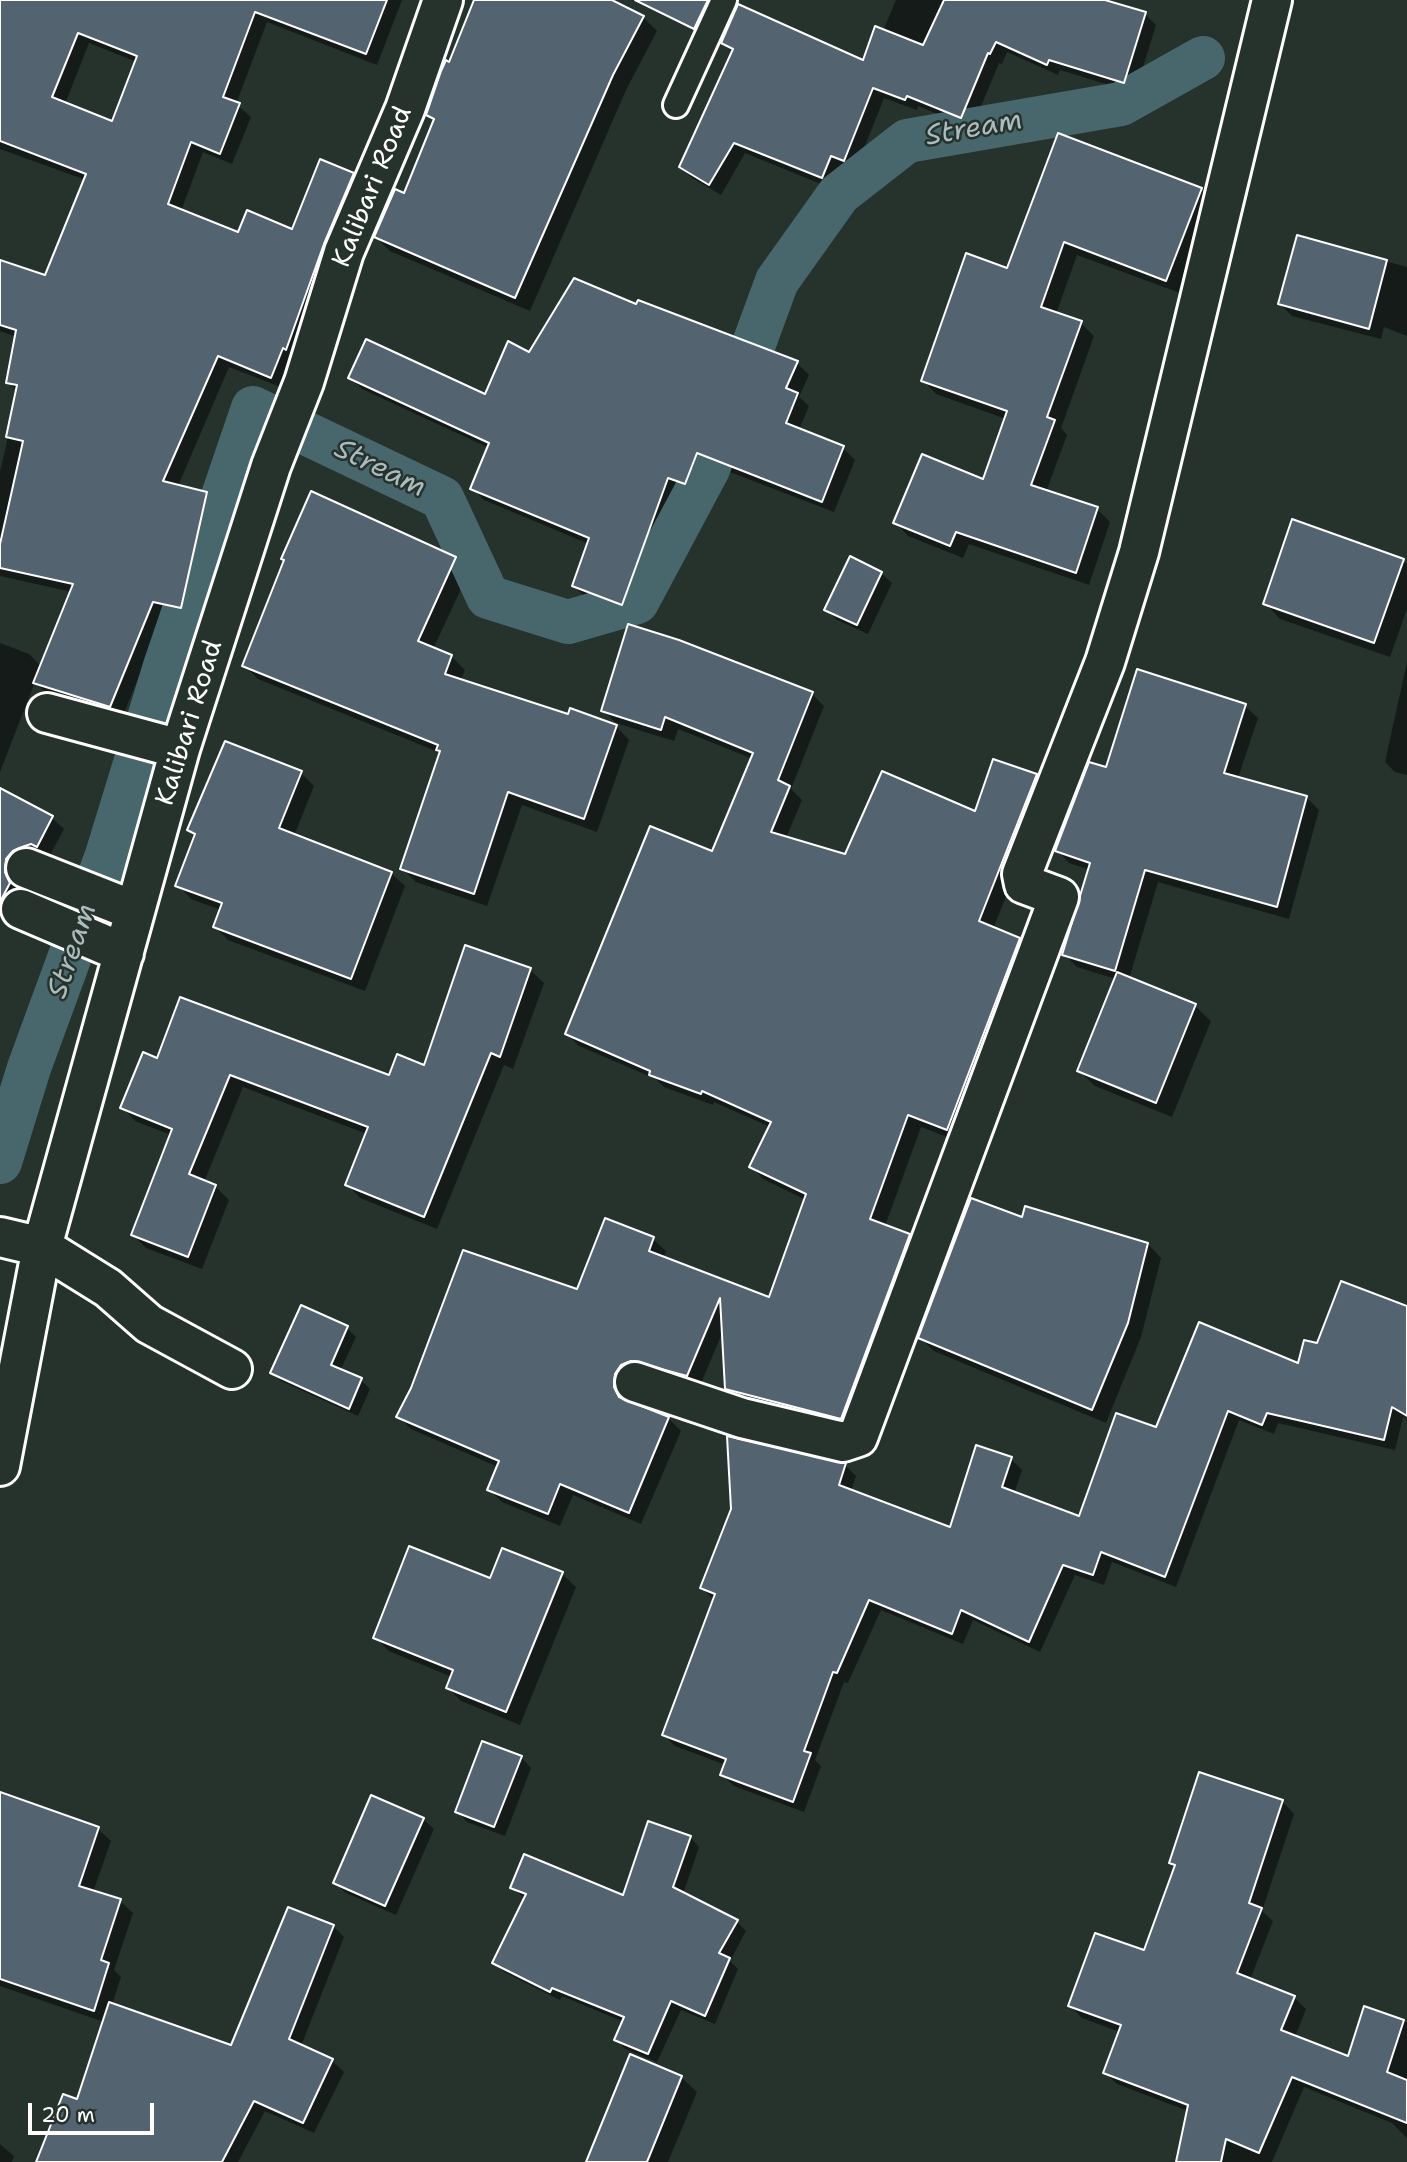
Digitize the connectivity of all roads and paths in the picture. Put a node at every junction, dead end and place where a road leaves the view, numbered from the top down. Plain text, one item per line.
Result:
1 (443, 0) edge
2 (724, 0) edge
3 (1272, 0) edge
4 (676, 105) dead end
5 (47, 713) dead end
6 (178, 749) junction
7 (26, 868) dead end
8 (21, 909) dead end
9 (133, 911) junction
10 (122, 952) junction
11 (0, 1237) edge
12 (40, 1247) junction
13 (232, 1368) dead end
14 (635, 1382) dead end
15 (0, 1466) edge

1 - 6 street, Kalibari Road
2 - 4 lane
3 - 14 street
5 - 6 street
6 - 9 street, Kalibari Road
7 - 9 street
8 - 10 street
9 - 10 street, Kalibari Road
10 - 12 street, Kalibari Road
11 - 12 street
12 - 13 street
12 - 15 street, Kalibari Road

